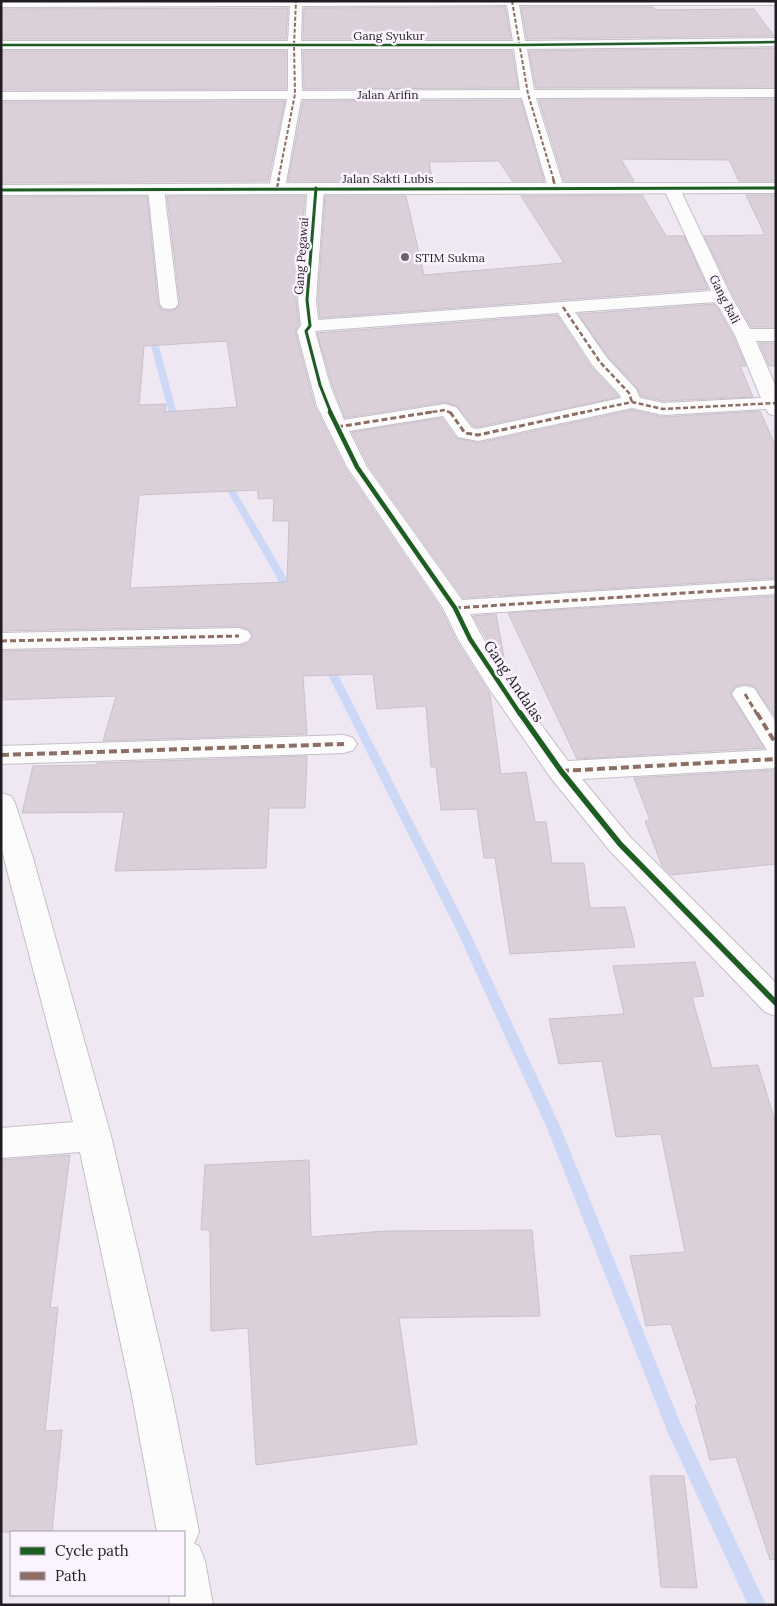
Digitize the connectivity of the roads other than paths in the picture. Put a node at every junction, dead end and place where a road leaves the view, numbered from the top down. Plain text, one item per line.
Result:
1 (98, 2) edge
2 (127, 2) edge
3 (296, 2) edge
4 (512, 2) edge
5 (776, 2) edge
6 (1, 3) edge
7 (776, 42) edge
8 (1, 45) edge
9 (294, 45) junction
10 (520, 45) junction
11 (776, 93) edge
12 (295, 94) junction
13 (528, 94) junction
14 (1, 96) edge
15 (277, 188) junction
16 (316, 188) junction
17 (556, 188) junction
18 (776, 188) edge
19 (151, 189) junction
20 (672, 189) junction
21 (1, 190) edge
22 (722, 296) junction
23 (169, 304) dead end
24 (563, 307) junction
25 (310, 326) junction
26 (744, 335) junction
27 (776, 335) edge
28 (632, 402) junction
29 (775, 405) edge
30 (337, 427) junction
31 (776, 587) edge
32 (455, 608) junction
33 (239, 636) dead end
34 (1, 641) edge
35 (745, 694) dead end
36 (344, 744) dead end
37 (776, 744) edge
38 (1, 755) edge
39 (776, 759) edge
40 (561, 771) junction
41 (1, 803) edge
42 (776, 1003) edge
43 (94, 1136) junction
44 (1, 1143) edge
45 (178, 1531) edge
46 (185, 1566) edge
47 (192, 1605) edge

1 - 2 street
1 - 6 street
2 - 3 street
3 - 4 street
3 - 9 street
4 - 5 street
4 - 10 street
7 - 10 street, Gang Syukur
8 - 9 street, Gang Syukur
9 - 10 street, Gang Syukur
9 - 12 street
10 - 13 street
11 - 13 street, Jalan Arifin
12 - 13 street, Jalan Arifin
12 - 14 street, Jalan Arifin
12 - 15 street
13 - 17 street
15 - 16 street, Jalan Sakti Lubis
15 - 19 street, Jalan Sakti Lubis
16 - 17 street, Jalan Sakti Lubis
16 - 25 street, Gang Pegawai
17 - 20 street, Jalan Sakti Lubis
18 - 20 street, Jalan Sakti Lubis
19 - 21 street, Jalan Sakti Lubis
19 - 23 street
20 - 22 street, Gang Bali
22 - 24 street
22 - 26 street, Gang Bali
24 - 25 street
24 - 28 street
25 - 30 street, Gang Andalas
26 - 27 street
26 - 29 street, Gang Bali
28 - 29 street
28 - 30 street
30 - 32 street, Gang Andalas
31 - 32 street
32 - 40 street, Gang Andalas
33 - 34 street
35 - 37 street
36 - 38 street
39 - 40 street
40 - 42 street, Gang Andalas
41 - 43 street
43 - 44 street
43 - 45 street
46 - 47 street

